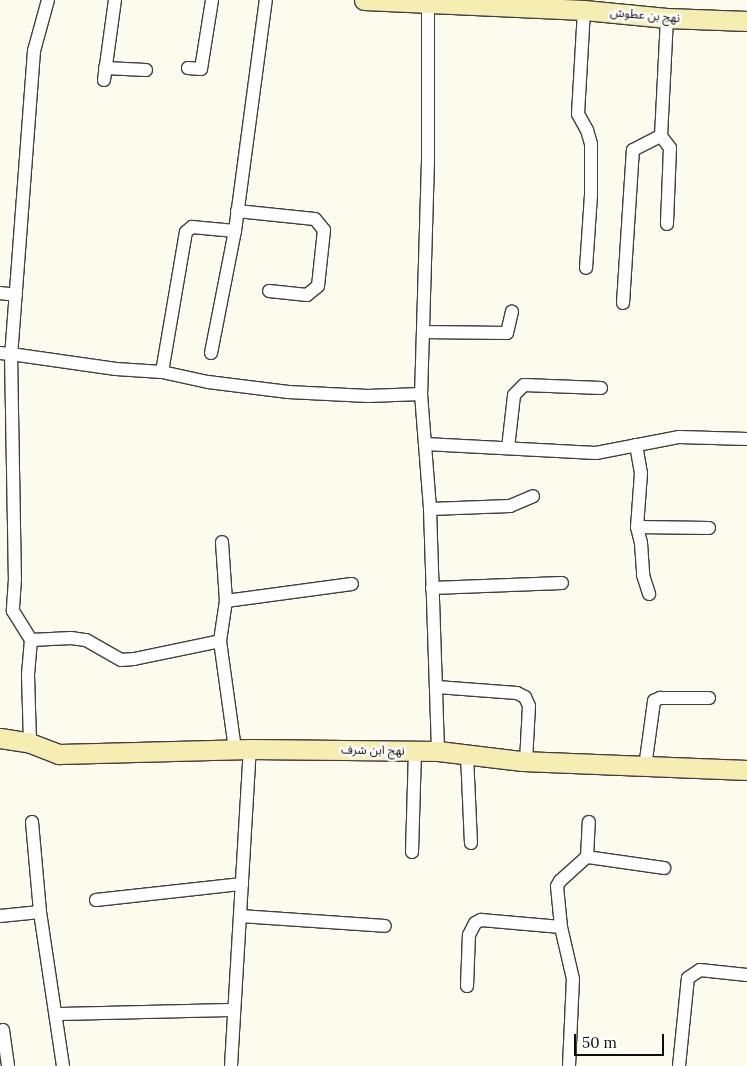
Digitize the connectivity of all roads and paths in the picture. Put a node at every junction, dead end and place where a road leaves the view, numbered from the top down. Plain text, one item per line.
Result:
1 (48, 0) edge
2 (115, 0) edge
3 (212, 0) edge
4 (266, 0) edge
5 (364, 0) edge
6 (421, 2) edge
7 (584, 10) junction
8 (667, 18) junction
9 (747, 21) edge
10 (188, 68) dead end
11 (146, 70) dead end
12 (661, 136) junction
13 (238, 211) junction
14 (668, 224) dead end
15 (235, 231) junction
16 (586, 268) dead end
17 (269, 291) dead end
18 (0, 293) edge
19 (16, 295) junction
20 (623, 303) dead end
21 (512, 312) dead end
22 (422, 332) junction
23 (6, 353) edge
24 (211, 353) dead end
25 (162, 372) junction
26 (601, 388) dead end
27 (421, 394) junction
28 (747, 438) edge
29 (425, 444) junction
30 (636, 445) junction
31 (508, 448) junction
32 (533, 496) dead end
33 (430, 509) junction
34 (636, 527) junction
35 (709, 528) dead end
36 (222, 542) dead end
37 (352, 584) dead end
38 (562, 584) dead end
39 (432, 588) junction
40 (649, 594) dead end
41 (226, 601) junction
42 (0, 609) edge
43 (13, 611) junction
44 (31, 640) junction
45 (220, 641) junction
46 (437, 687) junction
47 (709, 698) dead end
48 (0, 738) edge
49 (30, 743) junction
50 (243, 749) junction
51 (415, 751) junction
52 (438, 751) junction
53 (467, 755) junction
54 (526, 762) junction
55 (645, 767) junction
56 (747, 770) edge
57 (32, 822) dead end
58 (589, 822) dead end
59 (470, 843) dead end
60 (412, 852) dead end
61 (587, 857) junction
62 (664, 868) dead end
63 (242, 884) junction
64 (96, 900) dead end
65 (40, 912) junction
66 (0, 916) edge
67 (240, 916) junction
68 (385, 926) dead end
69 (561, 927) junction
70 (747, 975) edge
71 (467, 986) dead end
72 (234, 1010) junction
73 (56, 1014) junction
74 (4, 1030) dead end
75 (8, 1066) edge
76 (63, 1066) edge
77 (231, 1066) edge
78 (569, 1066) edge
79 (678, 1066) edge

1 - 19 street
2 - 11 street
3 - 10 street
4 - 13 street
5 - 6 street, نهج بن عطوش
6 - 7 street, نهج بن عطوش
6 - 22 street
7 - 8 street, نهج بن عطوش
7 - 16 street
8 - 9 street, نهج بن عطوش
8 - 12 street
12 - 14 street
12 - 20 street
13 - 15 street
13 - 17 street
15 - 24 street
15 - 25 street
18 - 19 street
19 - 23 street
21 - 22 street
22 - 27 street
23 - 25 street
23 - 43 street
25 - 27 street
26 - 31 street
27 - 29 street
28 - 30 street
29 - 31 street
29 - 33 street
30 - 31 street
30 - 34 street
32 - 33 street
33 - 39 street
34 - 35 street
34 - 40 street
36 - 41 street
37 - 41 street
38 - 39 street
39 - 46 street
41 - 45 street
42 - 43 street
43 - 44 street
44 - 45 street
44 - 49 street
45 - 50 street
46 - 52 street
46 - 54 street
47 - 55 street
48 - 49 street, نهج ابن شرف
49 - 50 street, نهج ابن شرف
50 - 51 street, نهج ابن شرف
50 - 63 street
51 - 52 street, نهج ابن شرف
51 - 60 street
52 - 53 street, نهج ابن شرف
53 - 54 street, نهج ابن شرف
53 - 59 street
54 - 55 street, نهج ابن شرف
55 - 56 street, نهج ابن شرف
57 - 65 street
58 - 61 street
61 - 62 street
61 - 69 street
63 - 64 street
63 - 67 street
65 - 66 street
65 - 73 street
67 - 68 street
67 - 72 street
69 - 71 street
69 - 78 street
70 - 79 street
72 - 73 street
72 - 77 street
73 - 76 street
74 - 75 street

